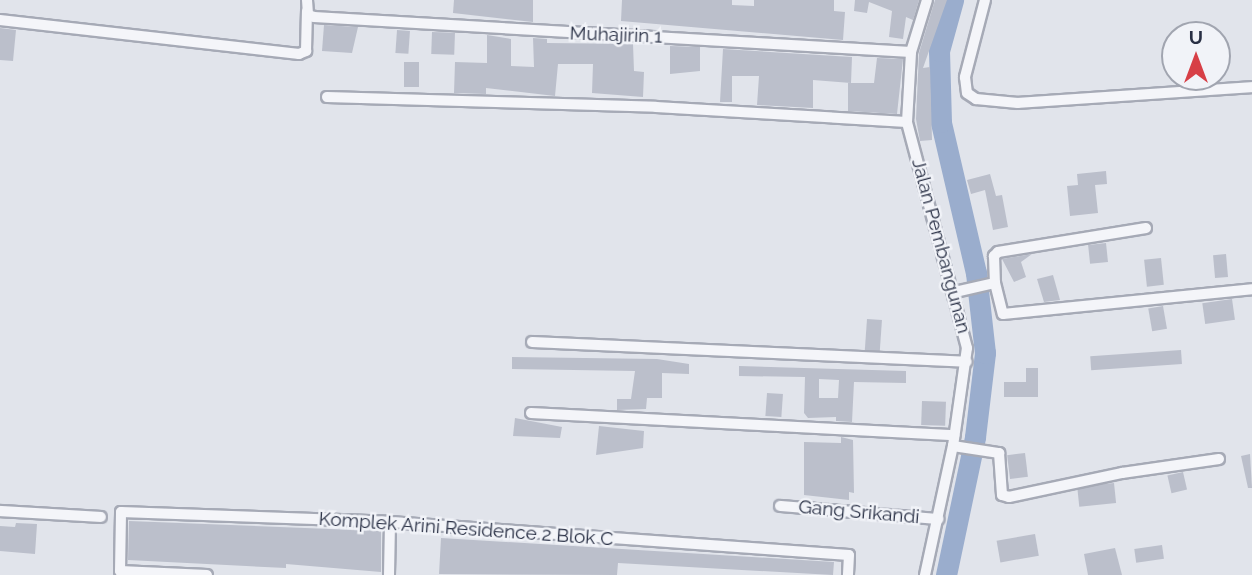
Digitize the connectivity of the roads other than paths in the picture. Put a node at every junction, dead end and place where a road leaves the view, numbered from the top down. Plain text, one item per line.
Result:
1 (927, 0) edge
2 (985, 0) edge
3 (307, 6) edge
4 (0, 20) edge
5 (911, 52) junction
6 (1252, 87) edge
7 (327, 97) dead end
8 (907, 122) junction
9 (1146, 229) dead end
10 (991, 283) junction
11 (1252, 289) edge
12 (959, 290) junction
13 (532, 342) dead end
14 (967, 362) junction
15 (531, 413) dead end
16 (954, 442) junction
17 (1219, 460) dead end
18 (780, 506) dead end
19 (0, 510) edge
20 (101, 517) dead end
21 (938, 519) junction
22 (390, 522) junction
23 (207, 575) edge
24 (388, 575) edge
25 (848, 575) edge
26 (925, 575) edge

1 - 5 street, Jalan Pembangunan
2 - 6 street
3 - 4 street
3 - 5 street, Muhajirin 1
5 - 8 street, Jalan Pembangunan
7 - 8 street
8 - 12 street, Jalan Pembangunan
9 - 10 street
10 - 11 street
10 - 12 street
12 - 14 street, Jalan Pembangunan
13 - 14 street
14 - 16 street, Jalan Pembangunan
15 - 16 street
16 - 17 street
16 - 21 street, Jalan Pembangunan
18 - 21 street, Gang Srikandi
19 - 20 street
21 - 26 street, Jalan Pembangunan
22 - 23 street, Komplek Arini Residence 2 Blok C
22 - 24 street
22 - 25 street, Komplek Arini Residence 2 Blok C

